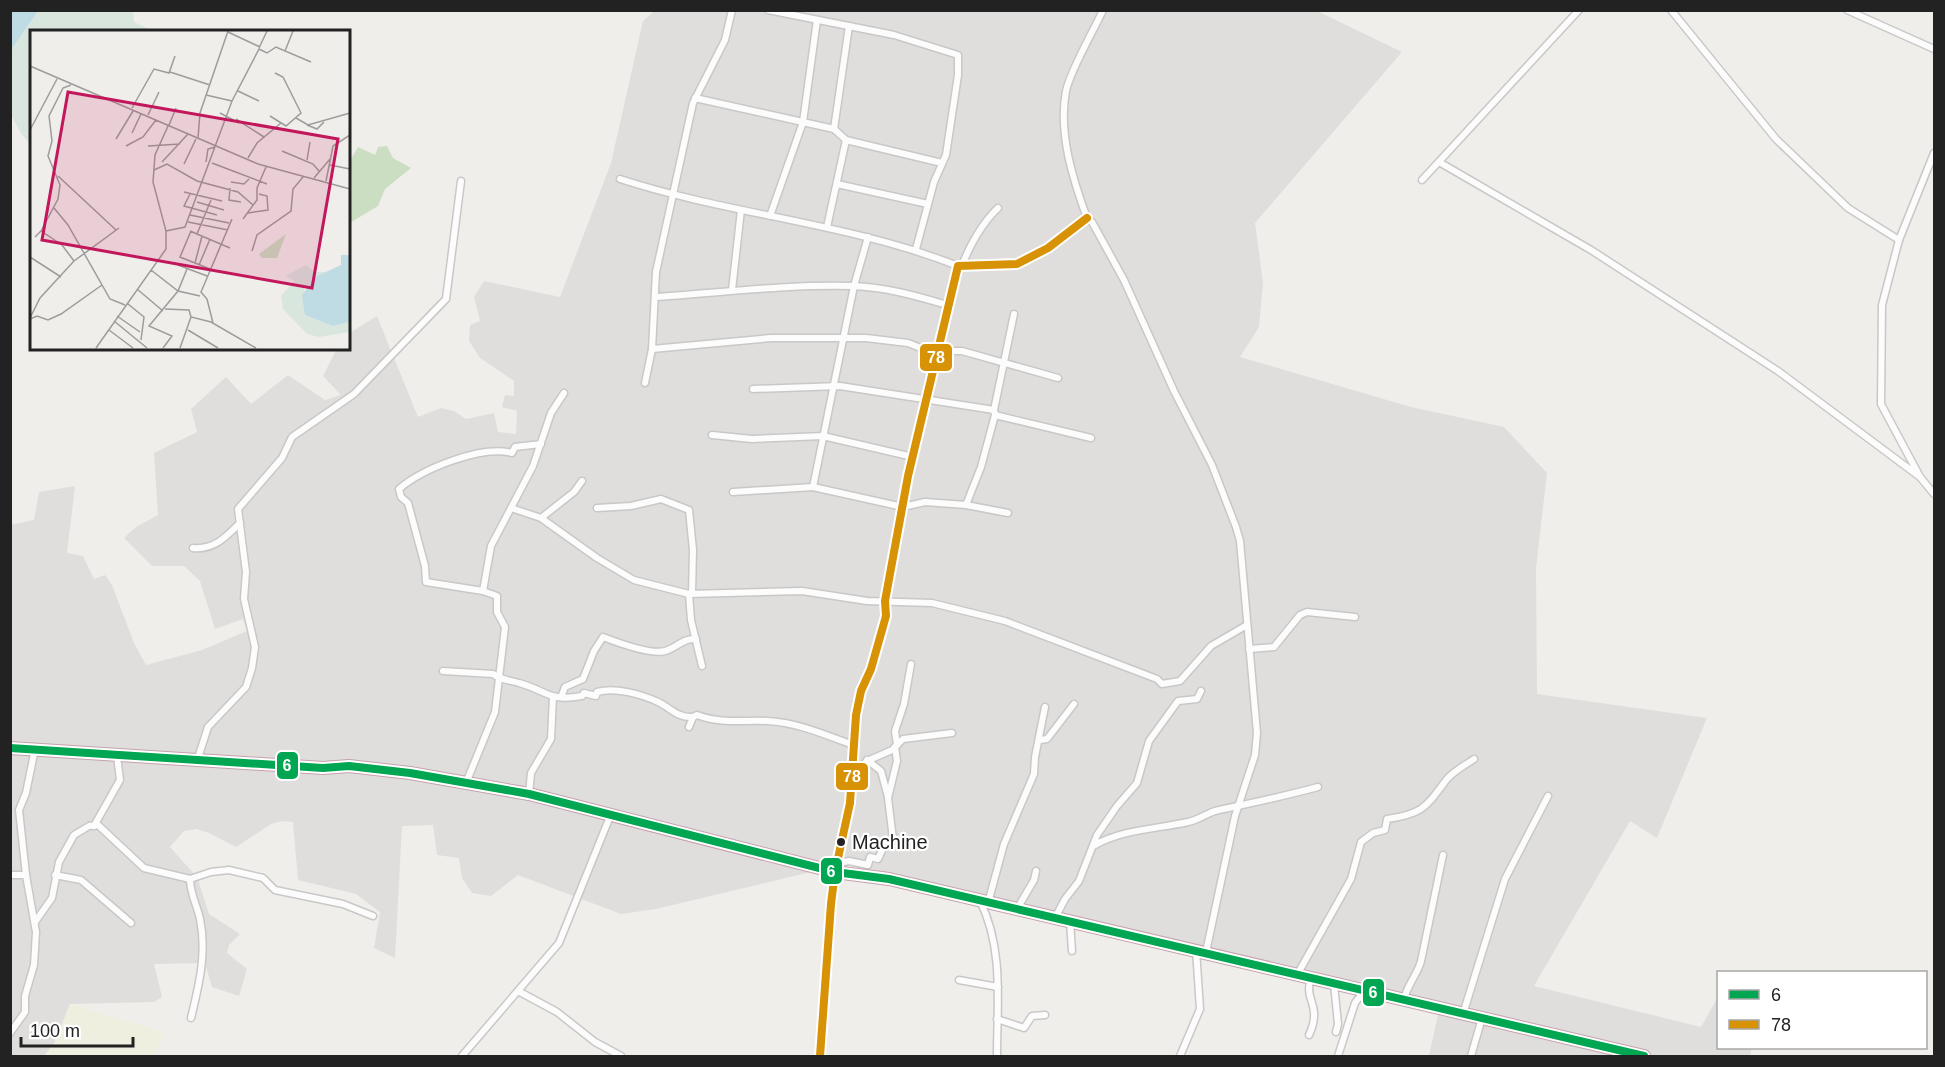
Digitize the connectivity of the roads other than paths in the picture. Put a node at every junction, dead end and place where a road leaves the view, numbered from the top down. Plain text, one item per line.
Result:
1 (732, 10) edge
2 (768, 10) edge
3 (1103, 10) edge
4 (1579, 10) edge
5 (1671, 10) edge
6 (1847, 10) edge
7 (817, 20) junction
8 (849, 26) junction
9 (1935, 49) edge
10 (695, 98) junction
11 (802, 122) junction
12 (834, 129) junction
13 (846, 140) junction
14 (1935, 153) edge
15 (1439, 162) junction
16 (942, 163) junction
17 (620, 179) dead end
18 (1422, 180) dead end
19 (462, 181) dead end
20 (837, 184) junction
21 (672, 196) junction
22 (928, 204) junction
23 (998, 208) dead end
24 (741, 210) junction
25 (770, 216) junction
26 (1087, 218) junction
27 (827, 227) junction
28 (868, 237) junction
29 (1899, 240) junction
30 (916, 249) junction
31 (960, 266) junction
32 (854, 286) junction
33 (732, 290) junction
34 (655, 297) junction
35 (948, 305) junction
36 (1014, 314) dead end
37 (845, 338) junction
38 (652, 349) junction
39 (938, 353) junction
40 (1004, 362) junction
41 (1058, 378) dead end
42 (645, 383) dead end
43 (834, 386) junction
44 (753, 389) dead end
45 (564, 393) dead end
46 (926, 398) junction
47 (994, 412) junction
48 (712, 435) dead end
49 (823, 436) junction
50 (1091, 438) dead end
51 (540, 444) junction
52 (913, 457) junction
53 (1920, 477) junction
54 (582, 481) dead end
55 (813, 487) junction
56 (733, 492) dead end
57 (1935, 494) edge
58 (966, 505) junction
59 (903, 507) junction
60 (511, 508) junction
61 (597, 508) dead end
62 (1008, 513) dead end
63 (541, 518) junction
64 (240, 524) junction
65 (193, 548) dead end
66 (483, 591) junction
67 (690, 593) junction
68 (885, 601) junction
69 (1355, 616) dead end
70 (1247, 625) junction
71 (696, 639) junction
72 (1249, 649) junction
73 (911, 664) dead end
74 (702, 666) dead end
75 (443, 671) dead end
76 (499, 679) junction
77 (1202, 691) dead end
78 (553, 698) junction
79 (561, 698) junction
80 (1074, 704) dead end
81 (1046, 706) dead end
82 (693, 717) junction
83 (689, 727) dead end
84 (952, 733) dead end
85 (1040, 740) junction
86 (853, 745) junction
87 (896, 746) junction
88 (10, 748) edge
89 (35, 749) junction
90 (117, 756) junction
91 (1474, 759) dead end
92 (197, 760) junction
93 (867, 760) junction
94 (851, 777) junction
95 (466, 783) junction
96 (1318, 787) dead end
97 (529, 794) junction
98 (1548, 796) dead end
99 (889, 797) junction
100 (1238, 807) junction
101 (611, 813) junction
102 (94, 826) junction
103 (1095, 845) junction
104 (1443, 855) dead end
105 (836, 868) junction
106 (1036, 871) dead end
107 (10, 875) edge
108 (26, 875) junction
109 (55, 875) junction
110 (190, 879) junction
111 (984, 902) junction
112 (1017, 909) junction
113 (373, 916) dead end
114 (1055, 918) junction
115 (1070, 921) junction
116 (35, 922) junction
117 (131, 923) dead end
118 (1072, 951) dead end
119 (1201, 951) junction
120 (1296, 975) junction
121 (1311, 979) junction
122 (959, 980) dead end
123 (1334, 984) junction
124 (998, 987) junction
125 (518, 991) junction
126 (1364, 991) junction
127 (1404, 1000) junction
128 (1463, 1014) junction
129 (1045, 1015) dead end
130 (191, 1018) dead end
131 (1482, 1018) junction
132 (997, 1019) junction
133 (1336, 1032) dead end
134 (10, 1033) edge
135 (1309, 1035) dead end
136 (462, 1056) edge
137 (621, 1056) edge
138 (820, 1056) edge
139 (997, 1056) edge
140 (1180, 1056) edge
141 (1338, 1056) edge
142 (1471, 1056) edge
143 (1644, 1056) edge

1 - 10 street
2 - 7 street
3 - 26 street
4 - 15 street
5 - 29 street
6 - 9 street
7 - 8 street
7 - 11 street
8 - 12 street
8 - 16 street
10 - 11 street
10 - 21 street
11 - 12 street
11 - 25 street
12 - 13 street
13 - 16 street
13 - 20 street
14 - 29 street
15 - 18 street
15 - 53 street
16 - 22 street
17 - 21 street
19 - 64 street
20 - 22 street
20 - 27 street
21 - 24 street
21 - 34 street
22 - 30 street
23 - 31 street
24 - 25 street
24 - 33 street
25 - 27 street
26 - 31 street
26 - 70 street
27 - 28 street
28 - 30 street
28 - 32 street
29 - 53 street
30 - 31 street
31 - 35 street
32 - 33 street
32 - 35 street
32 - 37 street
33 - 34 street
34 - 38 street
35 - 39 street
36 - 40 street
37 - 38 street
37 - 39 street
37 - 43 street
38 - 42 street
39 - 40 street
39 - 46 street
40 - 41 street
40 - 47 street
43 - 44 street
43 - 46 street
43 - 49 street
45 - 51 street
46 - 47 street
46 - 52 street
47 - 50 street
47 - 58 street
48 - 49 street
49 - 52 street
49 - 55 street
51 - 60 street
51 - 66 street
52 - 59 street
53 - 57 street
54 - 63 street
55 - 56 street
55 - 59 street
58 - 59 street
58 - 62 street
59 - 68 street
60 - 63 street
60 - 66 street
61 - 67 street
63 - 67 street
64 - 65 street
64 - 92 street
66 - 76 street
67 - 68 street
67 - 71 street
68 - 70 street
68 - 86 street
69 - 72 street
70 - 72 street
71 - 74 street
71 - 79 street
72 - 100 street
73 - 87 street
75 - 76 street
76 - 78 street
76 - 95 street
77 - 103 street
78 - 79 street
78 - 97 street
79 - 82 street
80 - 85 street
81 - 85 street
82 - 83 street
82 - 86 street
84 - 87 street
85 - 111 street
86 - 94 street
87 - 93 street
87 - 99 street
88 - 89 highway
89 - 90 highway
89 - 108 street
90 - 92 highway
90 - 102 street
91 - 120 street
92 - 95 highway
93 - 94 street
93 - 99 street
94 - 105 street
95 - 97 highway
96 - 100 street
97 - 101 highway
98 - 128 street
99 - 105 street
100 - 103 street
100 - 119 street
101 - 105 highway
101 - 125 street
102 - 109 street
102 - 110 street
103 - 114 street
104 - 127 street
105 - 111 highway
105 - 138 street
106 - 112 street
107 - 108 street
108 - 116 street
109 - 116 street
109 - 117 street
110 - 113 street
110 - 130 street
111 - 112 highway
111 - 124 street
112 - 114 highway
114 - 115 highway
115 - 118 street
115 - 119 highway
116 - 134 street
119 - 120 highway
119 - 140 street
120 - 121 highway
121 - 123 highway
121 - 135 street
122 - 124 street
123 - 126 highway
123 - 133 street
124 - 132 street
125 - 136 street
125 - 137 street
126 - 127 highway
126 - 141 street
127 - 128 highway
128 - 131 highway
129 - 132 street
131 - 142 street
131 - 143 highway
132 - 139 street

